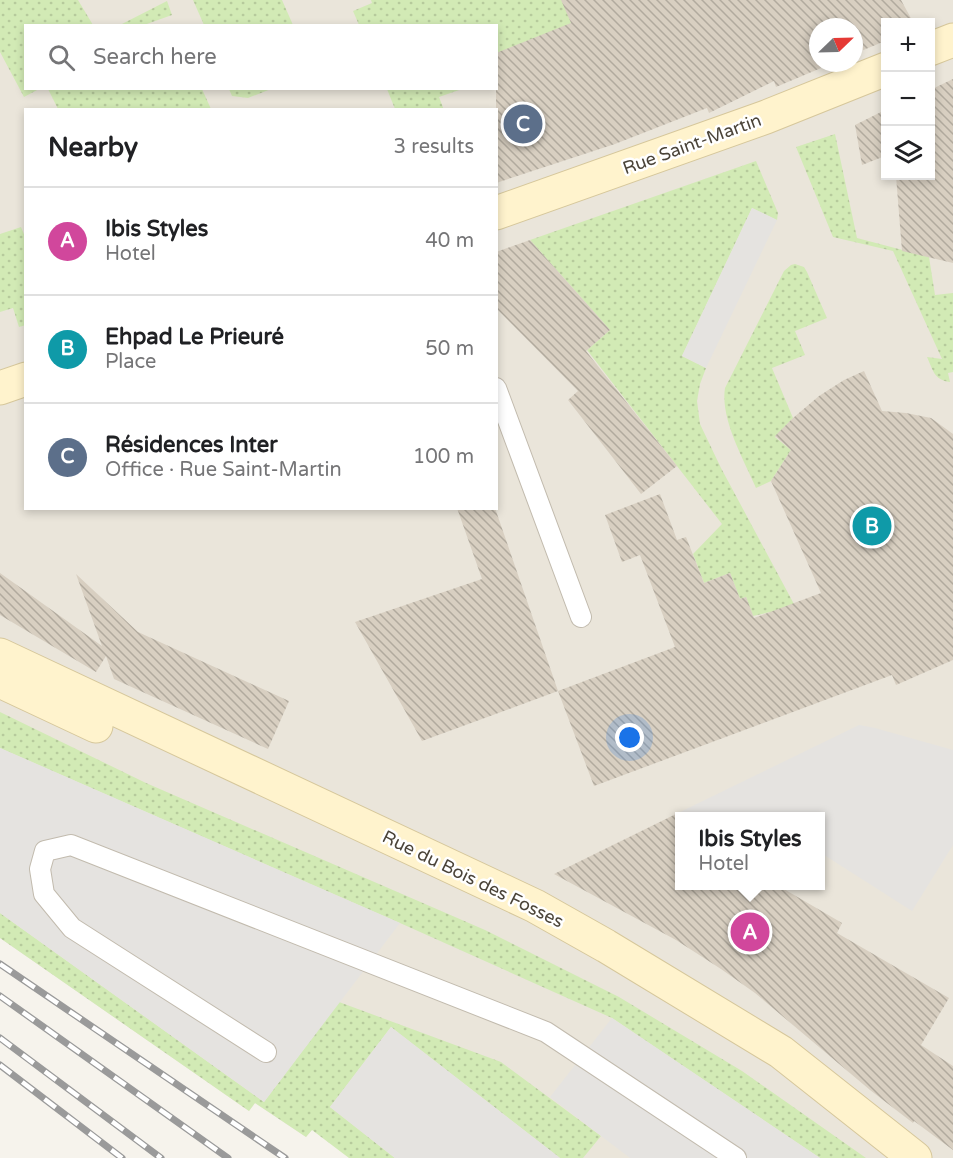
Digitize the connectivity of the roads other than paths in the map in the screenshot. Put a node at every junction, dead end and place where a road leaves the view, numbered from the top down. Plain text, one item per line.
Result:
1 (953, 40) edge
2 (935, 48) edge
3 (881, 71) edge
4 (498, 212) edge
5 (24, 380) edge
6 (0, 388) edge
7 (498, 393) edge
8 (581, 617) dead end
9 (0, 655) edge
10 (0, 681) edge
11 (266, 1052) dead end
12 (736, 1158) edge
13 (887, 1158) edge
14 (915, 1158) edge

1 - 2 main road
3 - 4 main road, Rue Saint-Martin
5 - 6 main road
7 - 8 lane
9 - 14 main road, Rue du Bois des Fosses
10 - 13 main road, Rue du Bois des Fosses
11 - 12 lane

